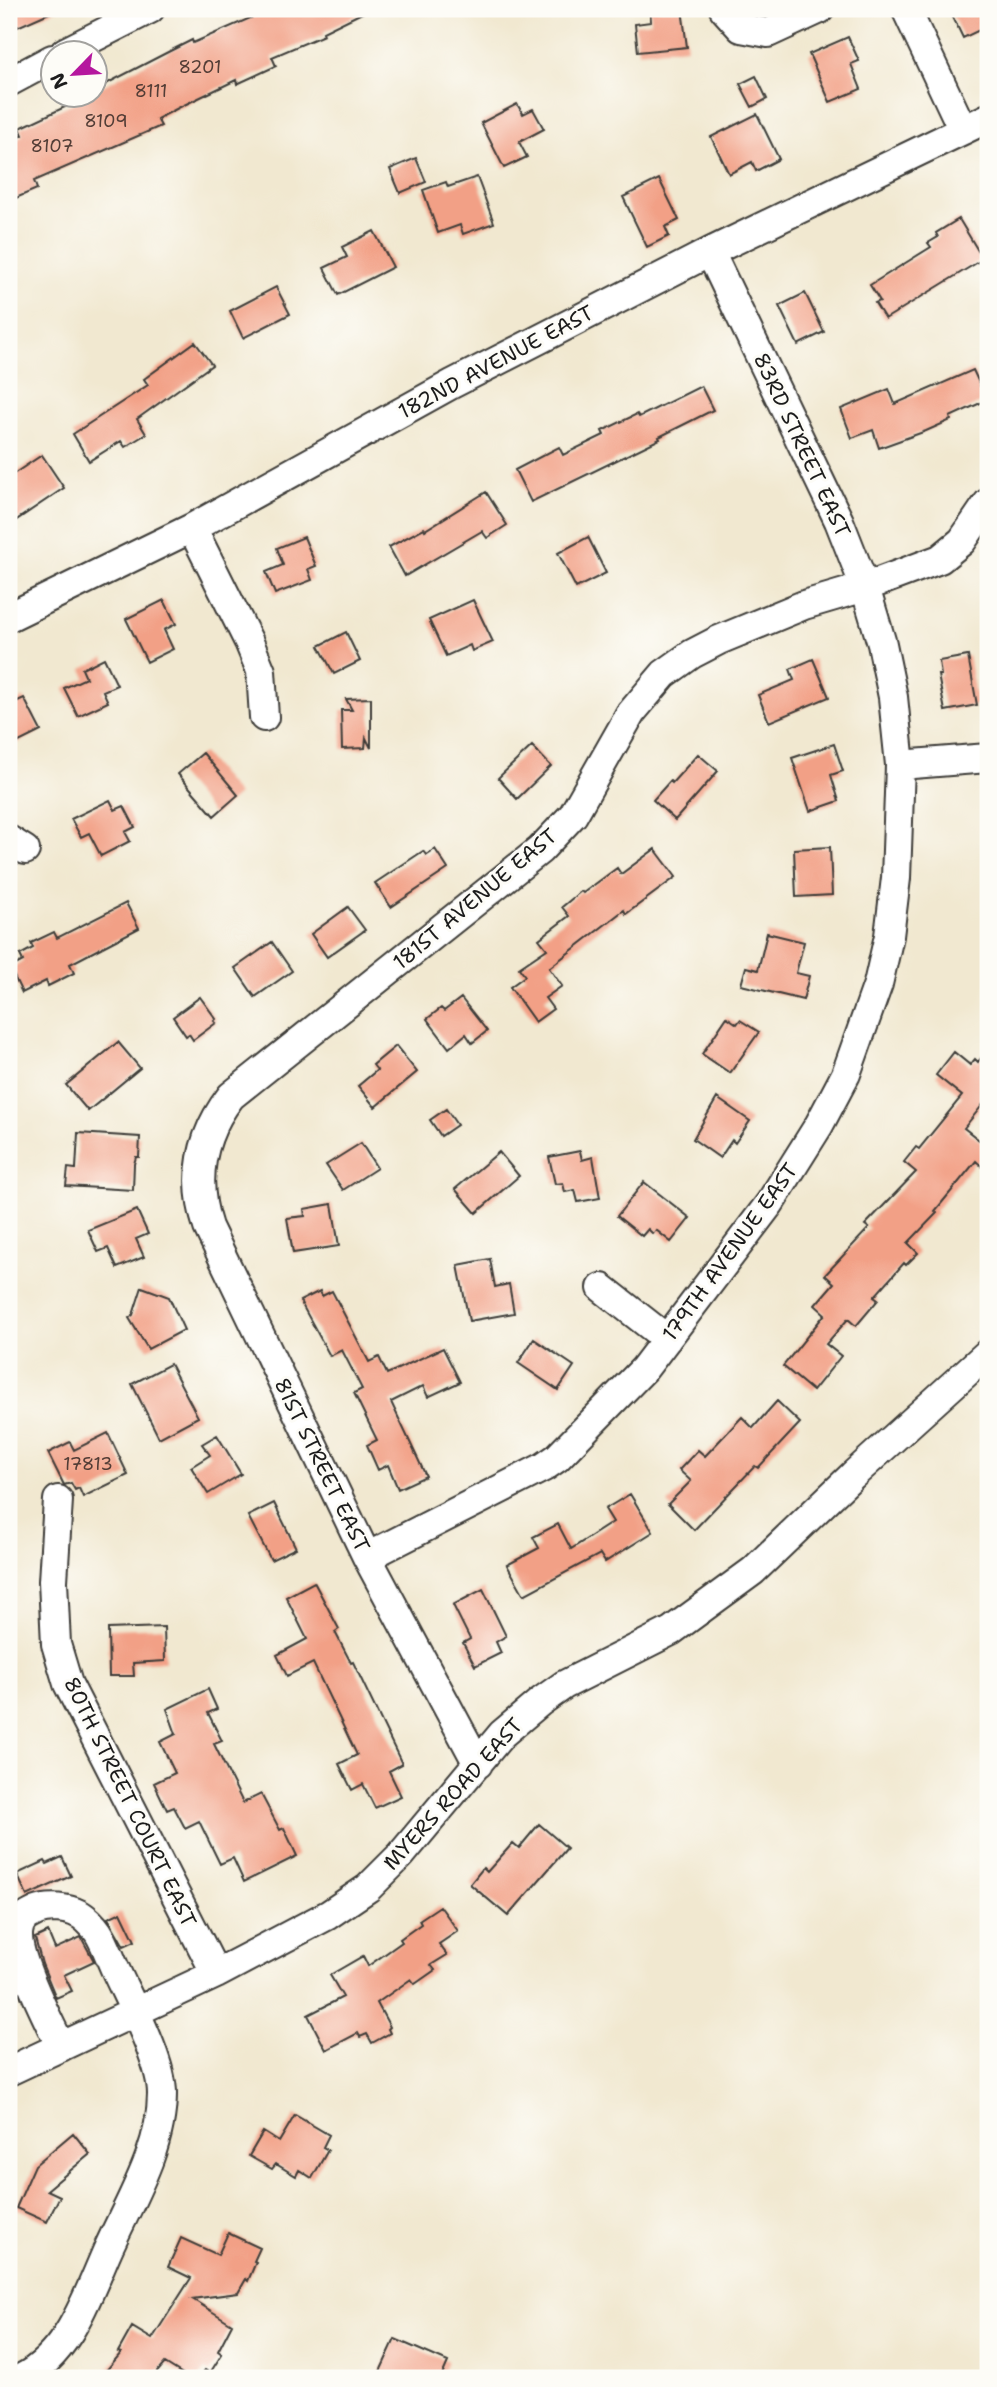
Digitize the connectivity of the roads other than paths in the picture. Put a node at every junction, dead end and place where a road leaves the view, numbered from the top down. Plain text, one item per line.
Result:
1 (150, 9) edge
2 (724, 9) edge
3 (820, 9) edge
4 (906, 9) edge
5 (93, 38) edge
6 (38, 66) edge
7 (9, 82) edge
8 (988, 118) edge
9 (963, 131) junction
10 (710, 252) junction
11 (988, 503) edge
12 (192, 528) junction
13 (865, 587) junction
14 (9, 617) edge
15 (881, 643) joint
16 (264, 717) dead end
17 (988, 758) edge
18 (900, 765) junction
19 (202, 1155) joint
20 (602, 1288) dead end
21 (667, 1339) junction
22 (988, 1353) edge
23 (58, 1500) dead end
24 (367, 1557) junction
25 (478, 1764) junction
26 (216, 1975) junction
27 (135, 2013) junction
28 (61, 2047) junction
29 (9, 2071) edge
30 (22, 2378) edge

1 - 5 street
2 - 3 street
4 - 9 street
6 - 7 street
8 - 9 street, 182ND AVENUE EAST
9 - 10 street, 182ND AVENUE EAST
10 - 12 street, 182ND AVENUE EAST
10 - 13 street, 83RD STREET EAST
11 - 13 street, 181ST AVENUE EAST
12 - 14 street, 182ND AVENUE EAST
12 - 16 street
13 - 15 street, 83RD STREET EAST
13 - 19 street, 181ST AVENUE EAST
15 - 18 street, 179TH AVENUE EAST
17 - 18 street
18 - 21 street, 179TH AVENUE EAST
19 - 24 street, 81ST STREET EAST
20 - 21 street
21 - 24 street, 179TH AVENUE EAST
22 - 25 street, MYERS ROAD EAST
23 - 26 street, 80TH STREET COURT EAST
24 - 25 street, 81ST STREET EAST
25 - 26 street, MYERS ROAD EAST
26 - 27 street, MYERS ROAD EAST
27 - 28 street, MYERS ROAD EAST
27 - 28 street
27 - 30 street
28 - 29 street, MYERS ROAD EAST

